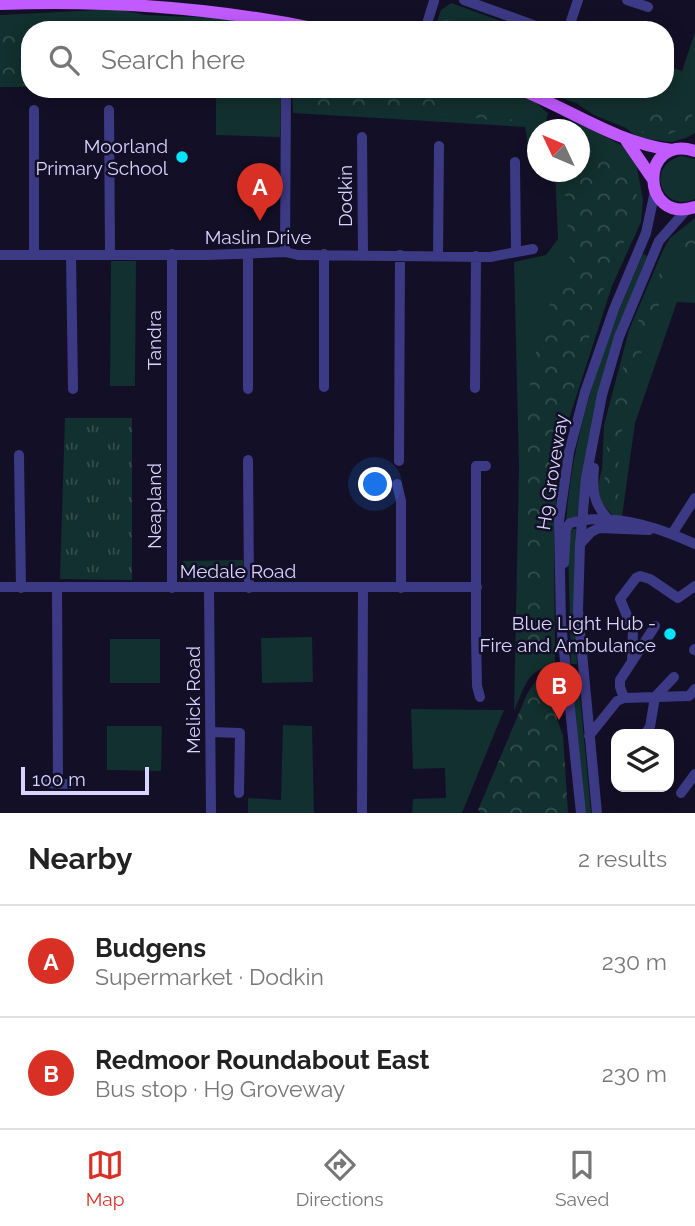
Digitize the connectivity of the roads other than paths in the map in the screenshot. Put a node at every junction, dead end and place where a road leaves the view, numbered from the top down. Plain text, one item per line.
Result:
1 (436, 0) edge
2 (464, 0) edge
3 (578, 0) edge
4 (627, 0) edge
5 (22, 1) edge
6 (2, 5) edge
7 (648, 7) dead end
8 (264, 21) edge
9 (428, 21) edge
10 (522, 21) edge
11 (571, 21) edge
12 (286, 98) edge
13 (538, 98) edge
14 (34, 110) dead end
15 (110, 110) dead end
16 (362, 137) dead end
17 (626, 140) junction
18 (439, 146) dead end
19 (692, 147) edge
20 (672, 150) junction
21 (515, 162) dead end
22 (652, 178) junction
23 (655, 191) junction
24 (691, 208) edge
25 (533, 249) dead end
26 (285, 252) junction
27 (516, 252) junction
28 (34, 254) junction
29 (110, 254) junction
30 (172, 254) junction
31 (248, 254) junction
32 (324, 254) junction
33 (363, 254) junction
34 (0, 255) edge
35 (71, 255) junction
36 (400, 255) junction
37 (439, 255) junction
38 (476, 256) junction
39 (324, 387) dead end
40 (475, 388) dead end
41 (73, 389) dead end
42 (248, 389) dead end
43 (597, 422) junction
44 (172, 425) joint
45 (19, 455) dead end
46 (248, 460) dead end
47 (399, 461) dead end
48 (477, 466) dead end
49 (397, 484) dead end
50 (695, 498) edge
51 (582, 519) junction
52 (609, 520) junction
53 (656, 530) junction
54 (671, 534) junction
55 (580, 544) junction
56 (695, 544) edge
57 (558, 580) junction
58 (693, 584) edge
59 (0, 587) edge
60 (21, 587) junction
61 (57, 587) junction
62 (363, 587) junction
63 (477, 587) junction
64 (172, 588) junction
65 (209, 588) junction
66 (249, 588) junction
67 (401, 588) junction
68 (655, 626) dead end
69 (632, 660) junction
70 (674, 677) dead end
71 (695, 689) edge
72 (480, 697) dead end
73 (655, 697) junction
74 (624, 698) junction
75 (649, 729) edge
76 (211, 732) junction
77 (589, 736) junction
78 (695, 774) edge
79 (46, 783) dead end
80 (58, 783) junction
81 (69, 784) dead end
82 (239, 793) dead end
83 (681, 793) dead end
84 (211, 813) edge
85 (362, 813) edge
86 (580, 813) edge
87 (597, 813) edge

1 - 9 street
2 - 10 street
3 - 11 street
4 - 7 street
5 - 6 main road
5 - 8 main road
12 - 26 street
13 - 17 main road
14 - 28 street
15 - 29 street
16 - 33 street, Dodkin
17 - 20 main road
17 - 22 main road
18 - 37 street
19 - 20 main road
20 - 22 main road
21 - 27 street
22 - 23 main road
23 - 24 main road
23 - 57 street, H9 Groveway
24 - 43 street, H9 Groveway
25 - 27 street, Maslin Drive
26 - 31 street, Maslin Drive
26 - 32 street, Maslin Drive
27 - 38 street, Maslin Drive
28 - 34 street, Maslin Drive
28 - 35 street, Maslin Drive
29 - 30 street, Maslin Drive
29 - 35 street, Maslin Drive
30 - 31 street, Maslin Drive
30 - 44 street, Tandra
31 - 42 street
32 - 33 street, Maslin Drive
32 - 39 street
33 - 36 street, Maslin Drive
35 - 41 street
36 - 37 street, Maslin Drive
36 - 47 street
37 - 38 street, Maslin Drive
38 - 40 street
43 - 51 street, H9 Groveway
43 - 52 street
44 - 64 street, Neapland
45 - 60 street
46 - 66 street
48 - 63 street
49 - 67 street
50 - 54 street
51 - 52 street
51 - 55 street, H9 Groveway
51 - 57 street
52 - 53 street
53 - 54 street
53 - 55 street
54 - 56 street
55 - 77 street, H9 Groveway
57 - 86 street, H9 Groveway
58 - 69 street
59 - 60 street, Medale Road
60 - 61 street, Medale Road
61 - 64 street, Medale Road
61 - 80 street
62 - 66 street, Medale Road
62 - 67 street, Medale Road
62 - 85 street
63 - 67 street, Medale Road
63 - 72 street
64 - 65 street, Medale Road
65 - 66 street, Medale Road
65 - 76 street, Melick Road
68 - 69 street
69 - 74 street
70 - 73 street
71 - 73 street
73 - 74 street
73 - 75 street
74 - 77 street
76 - 82 street
76 - 84 street, Melick Road
77 - 87 street, H9 Groveway
78 - 83 street
79 - 80 street
80 - 81 street

